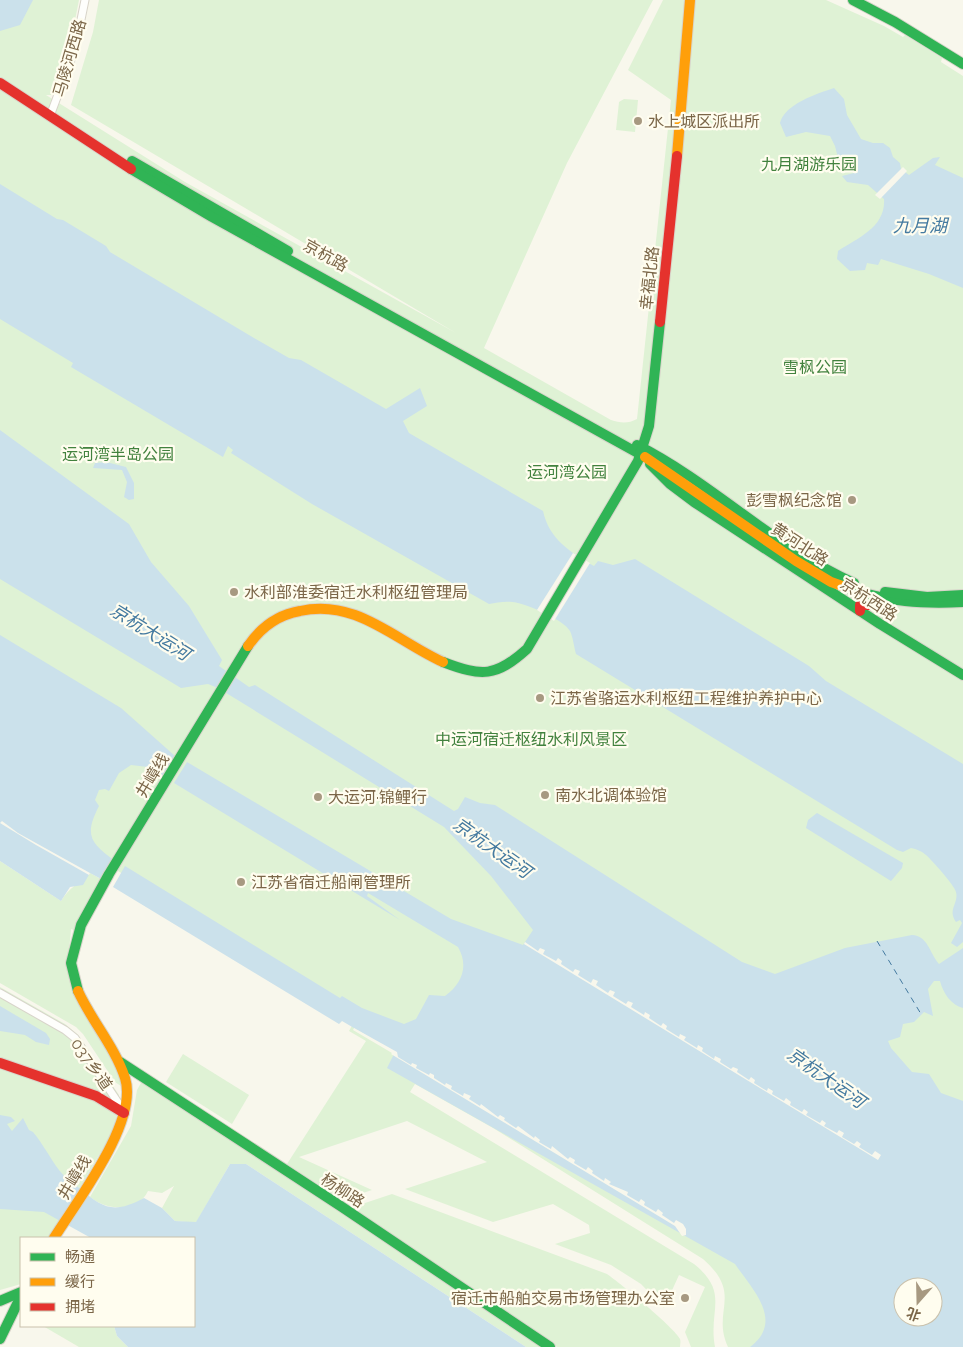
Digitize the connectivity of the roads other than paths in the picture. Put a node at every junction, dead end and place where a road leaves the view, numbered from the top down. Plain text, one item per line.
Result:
1 (85, 0) edge
2 (690, 0) edge
3 (853, 0) edge
4 (963, 64) edge
5 (0, 77) edge
6 (0, 83) edge
7 (51, 113) junction
8 (642, 451) junction
9 (963, 595) edge
10 (963, 602) edge
11 (546, 616) joint
12 (963, 675) edge
13 (0, 993) edge
14 (118, 1061) junction
15 (0, 1063) edge
16 (124, 1113) junction
17 (55, 1236) edge
18 (20, 1294) edge
19 (20, 1296) edge
20 (0, 1300) edge
21 (0, 1339) edge
22 (550, 1347) edge

1 - 7 street, 马陵河西路
2 - 8 main road, 幸福北路
3 - 4 main road
5 - 7 main road, 京杭路
6 - 7 main road, 京杭路
7 - 8 main road, 京杭路
8 - 9 main road, 黄河北路
8 - 10 main road, 黄河北路
8 - 11 main road, 幸福北路
8 - 12 main road, 京杭西路
11 - 14 main road, 井嶂线
13 - 16 street, 037乡道
14 - 16 main road, 井嶂线
14 - 22 main road, 杨柳路
15 - 16 main road
16 - 17 main road, 井嶂线
18 - 20 main road
19 - 21 main road

